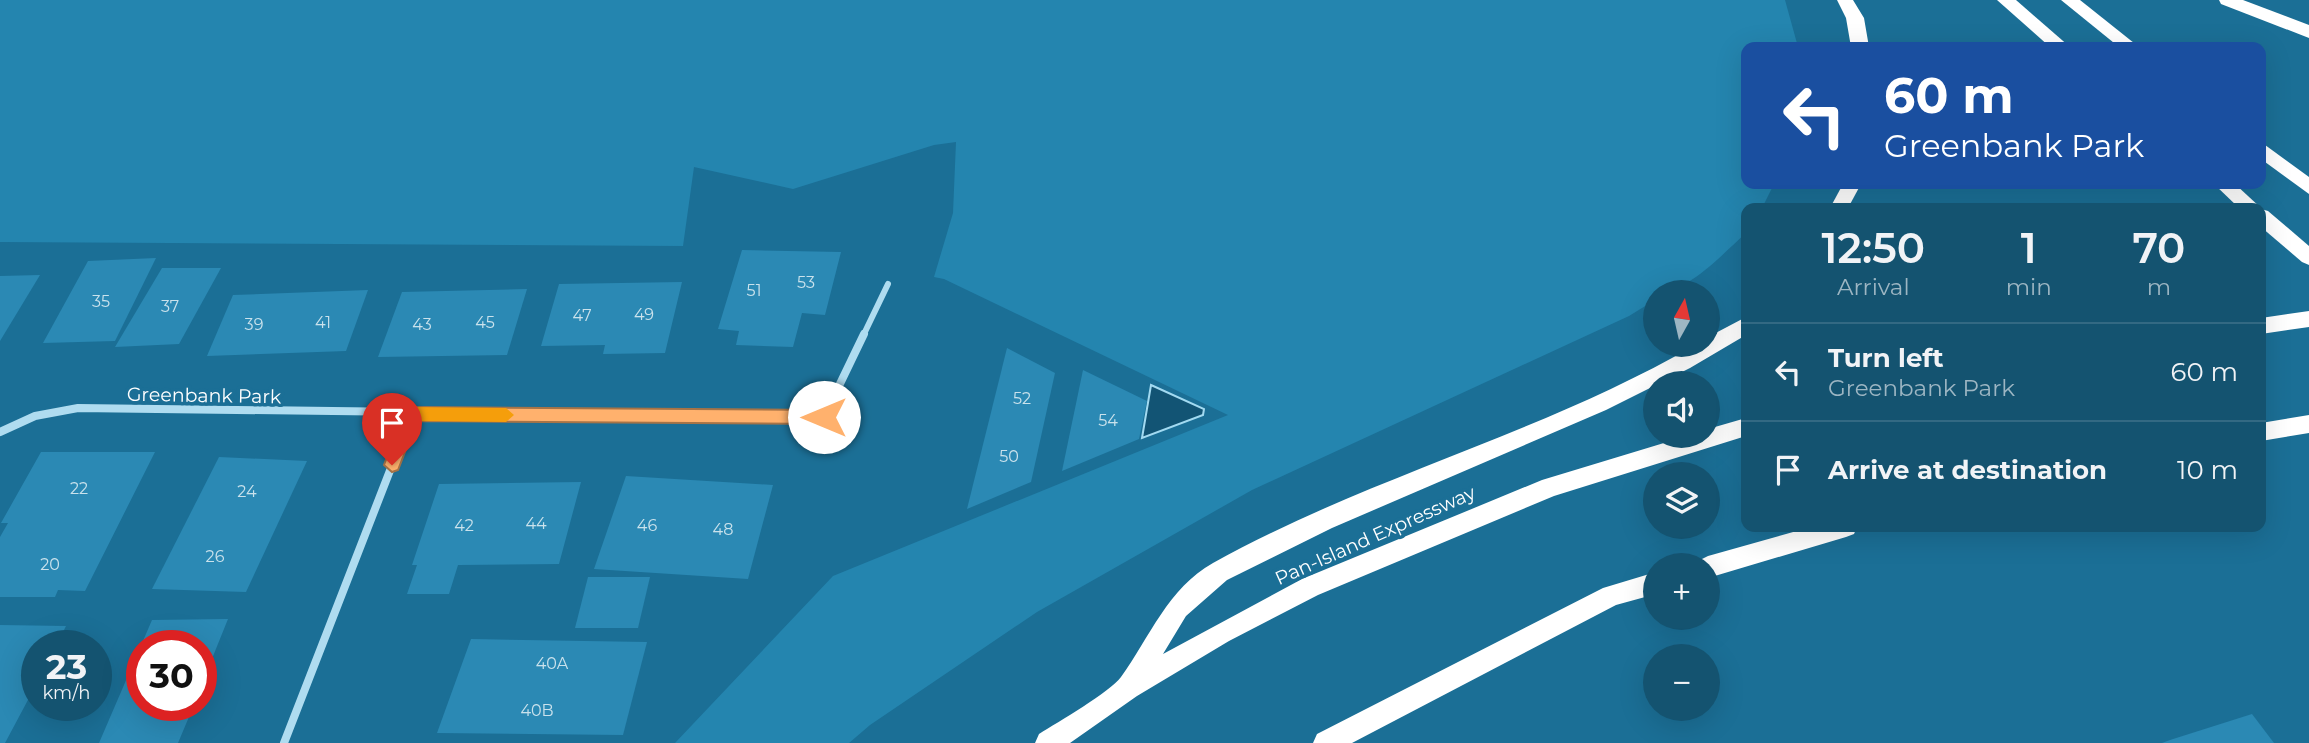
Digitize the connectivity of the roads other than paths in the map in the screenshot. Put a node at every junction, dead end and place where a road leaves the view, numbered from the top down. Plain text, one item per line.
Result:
1 (1846, 0) edge
2 (2005, 0) edge
3 (2069, 0) edge
4 (2227, 0) edge
5 (2309, 32) edge
6 (1859, 42) edge
7 (2055, 42) edge
8 (2124, 42) edge
9 (2266, 153) edge
10 (2309, 187) edge
11 (2229, 189) edge
12 (2246, 203) edge
13 (2266, 220) edge
14 (2309, 257) edge
15 (888, 284) dead end
16 (2309, 319) edge
17 (2266, 325) edge
18 (1741, 328) edge
19 (412, 414) junction
20 (2309, 424) edge
21 (1741, 429) edge
22 (2266, 431) edge
23 (0, 432) edge
24 (1829, 532) edge
25 (1720, 564) edge
26 (1643, 587) edge
27 (1128, 688) junction
28 (284, 743) edge
29 (1048, 743) edge
30 (1326, 743) edge

1 - 6 highway
2 - 7 highway
3 - 8 highway
4 - 5 highway
9 - 10 highway
11 - 12 highway
13 - 14 highway
15 - 19 street, Greenbank Park
16 - 17 highway
18 - 27 highway
19 - 23 street, Greenbank Park
19 - 28 street
20 - 22 highway
21 - 27 highway, Pan-Island Expressway
24 - 25 highway
26 - 30 highway
27 - 29 highway, Pan-Island Expressway

